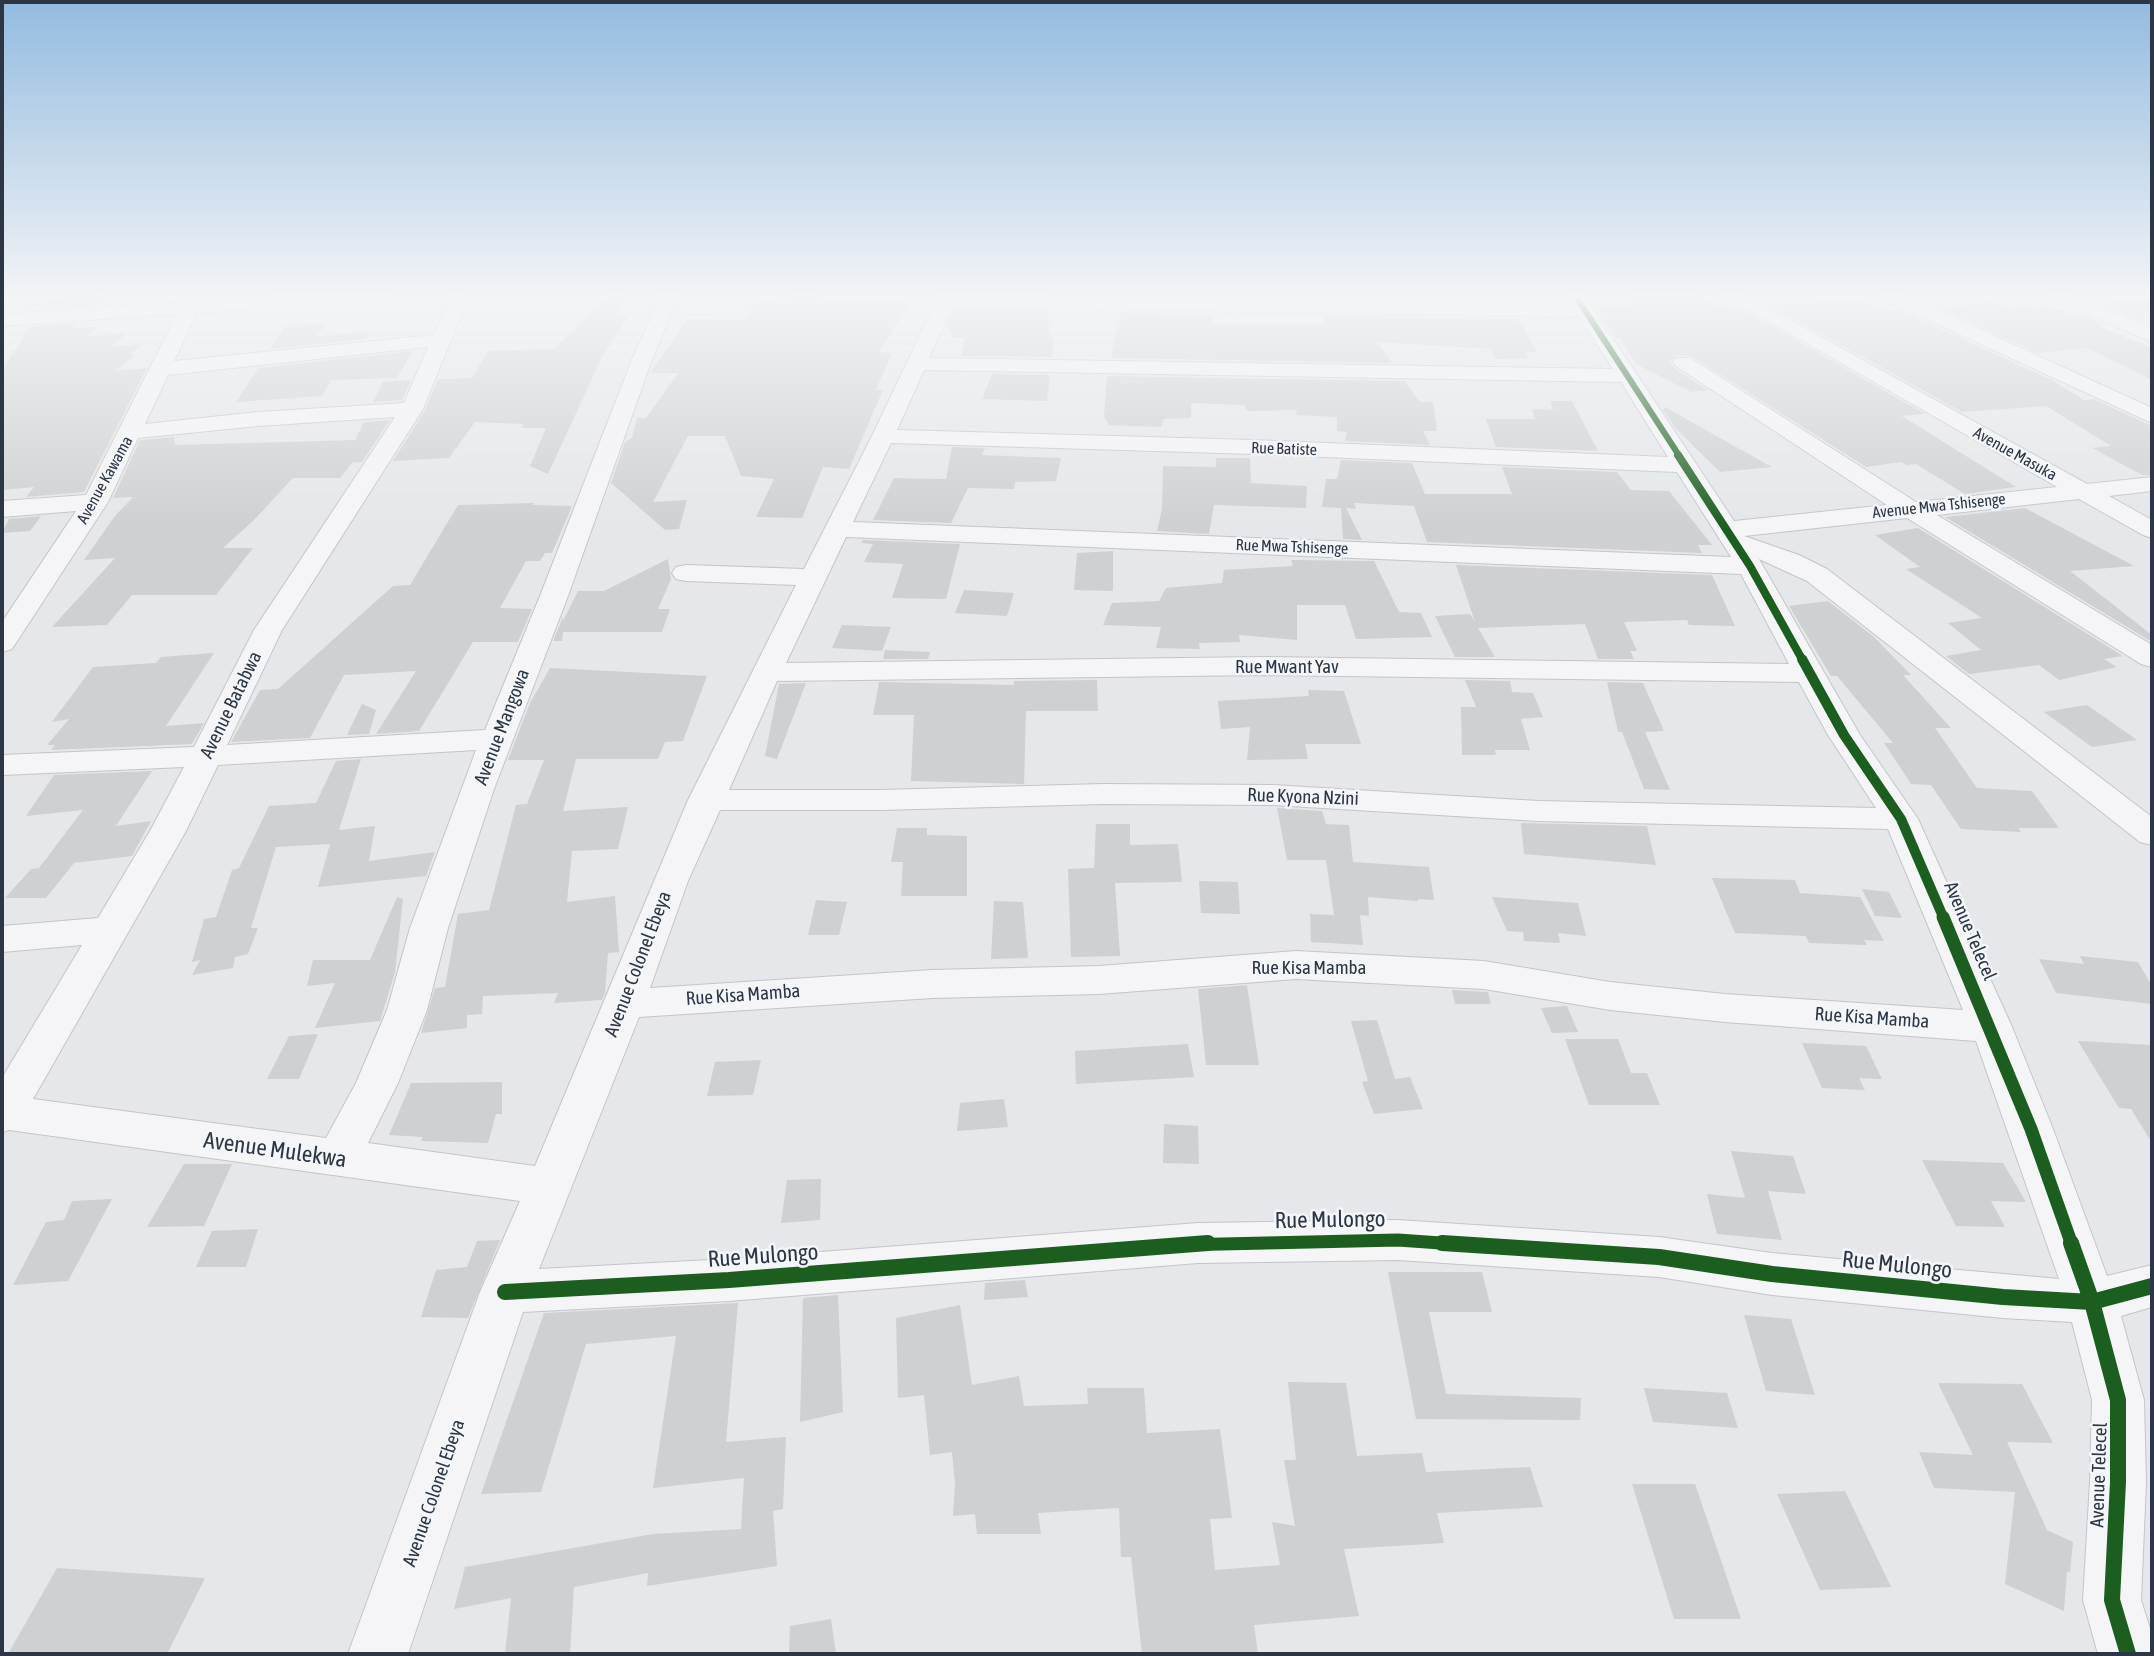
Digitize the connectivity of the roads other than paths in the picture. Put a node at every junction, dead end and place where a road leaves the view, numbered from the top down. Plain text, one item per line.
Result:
1 (159, 372) edge
2 (430, 372) edge
3 (636, 372) edge
4 (912, 372) edge
5 (1406, 372) edge
6 (1624, 372) edge
7 (1699, 372) edge
8 (1869, 372) edge
9 (2057, 372) edge
10 (1626, 376) junction
11 (412, 409) junction
12 (2152, 416) edge
13 (131, 432) junction
14 (883, 436) junction
15 (1685, 465) junction
16 (2152, 484) edge
17 (2080, 491) junction
18 (95, 502) junction
19 (2, 509) edge
20 (1910, 509) junction
21 (835, 528) junction
22 (2152, 530) edge
23 (1736, 545) junction
24 (686, 573) dead end
25 (812, 577) junction
26 (14, 610) edge
27 (2, 643) edge
28 (2152, 658) edge
29 (766, 672) junction
30 (1808, 673) junction
31 (496, 739) junction
32 (206, 757) junction
33 (2, 765) edge
34 (705, 800) junction
35 (1901, 819) junction
36 (2152, 834) edge
37 (109, 930) junction
38 (2, 939) edge
39 (624, 1004) junction
40 (1991, 1027) junction
41 (2, 1113) edge
42 (337, 1159) junction
43 (549, 1186) junction
44 (2152, 1286) edge
45 (505, 1292) junction
46 (2092, 1302) junction
47 (378, 1654) edge
48 (2128, 1654) edge

1 - 13 street, Avenue Kawama
2 - 11 street, Avenue Batabwa
3 - 31 street, Avenue Mangowa
4 - 14 street, Avenue Colonel Ebeya
5 - 10 street
6 - 10 street, Avenue Telecel
7 - 20 street
8 - 17 street, Avenue Masuka
9 - 12 street
10 - 15 street, Avenue Telecel
11 - 13 street
11 - 32 street, Avenue Batabwa
13 - 18 street, Avenue Kawama
14 - 15 street, Rue Batiste
14 - 21 street, Avenue Colonel Ebeya
15 - 23 street, Avenue Telecel
16 - 17 street, Avenue Mwa Tshisenge
17 - 20 street, Avenue Mwa Tshisenge
17 - 22 street, Avenue Masuka
18 - 19 street
18 - 26 street, Avenue Kawama
20 - 23 street, Avenue Mwa Tshisenge
20 - 28 street
21 - 23 street, Rue Mwa Tshisenge
21 - 25 street, Avenue Colonel Ebeya
23 - 30 street, Avenue Telecel
23 - 36 street
24 - 25 street
25 - 29 street, Avenue Colonel Ebeya
26 - 27 street, Avenue Kawama
29 - 30 street, Rue Mwant Yav
29 - 34 street, Avenue Colonel Ebeya
30 - 35 street, Avenue Telecel
31 - 32 street
31 - 42 street, Avenue Mangowa
32 - 33 street
32 - 37 street, Avenue Batabwa
34 - 35 street, Rue Kyona Nzini
34 - 39 street, Avenue Colonel Ebeya
35 - 40 street, Avenue Telecel
37 - 38 street
37 - 41 street, Avenue Batabwa
39 - 40 street, Rue Kisa Mamba
39 - 43 street, Avenue Colonel Ebeya
40 - 46 street, Avenue Telecel
41 - 42 street, Avenue Mulekwa
42 - 43 street, Avenue Mulekwa
43 - 45 street, Avenue Colonel Ebeya
44 - 46 street, Rue Mulongo
45 - 46 street, Rue Mulongo
45 - 47 street, Avenue Colonel Ebeya
46 - 48 street, Avenue Telecel

